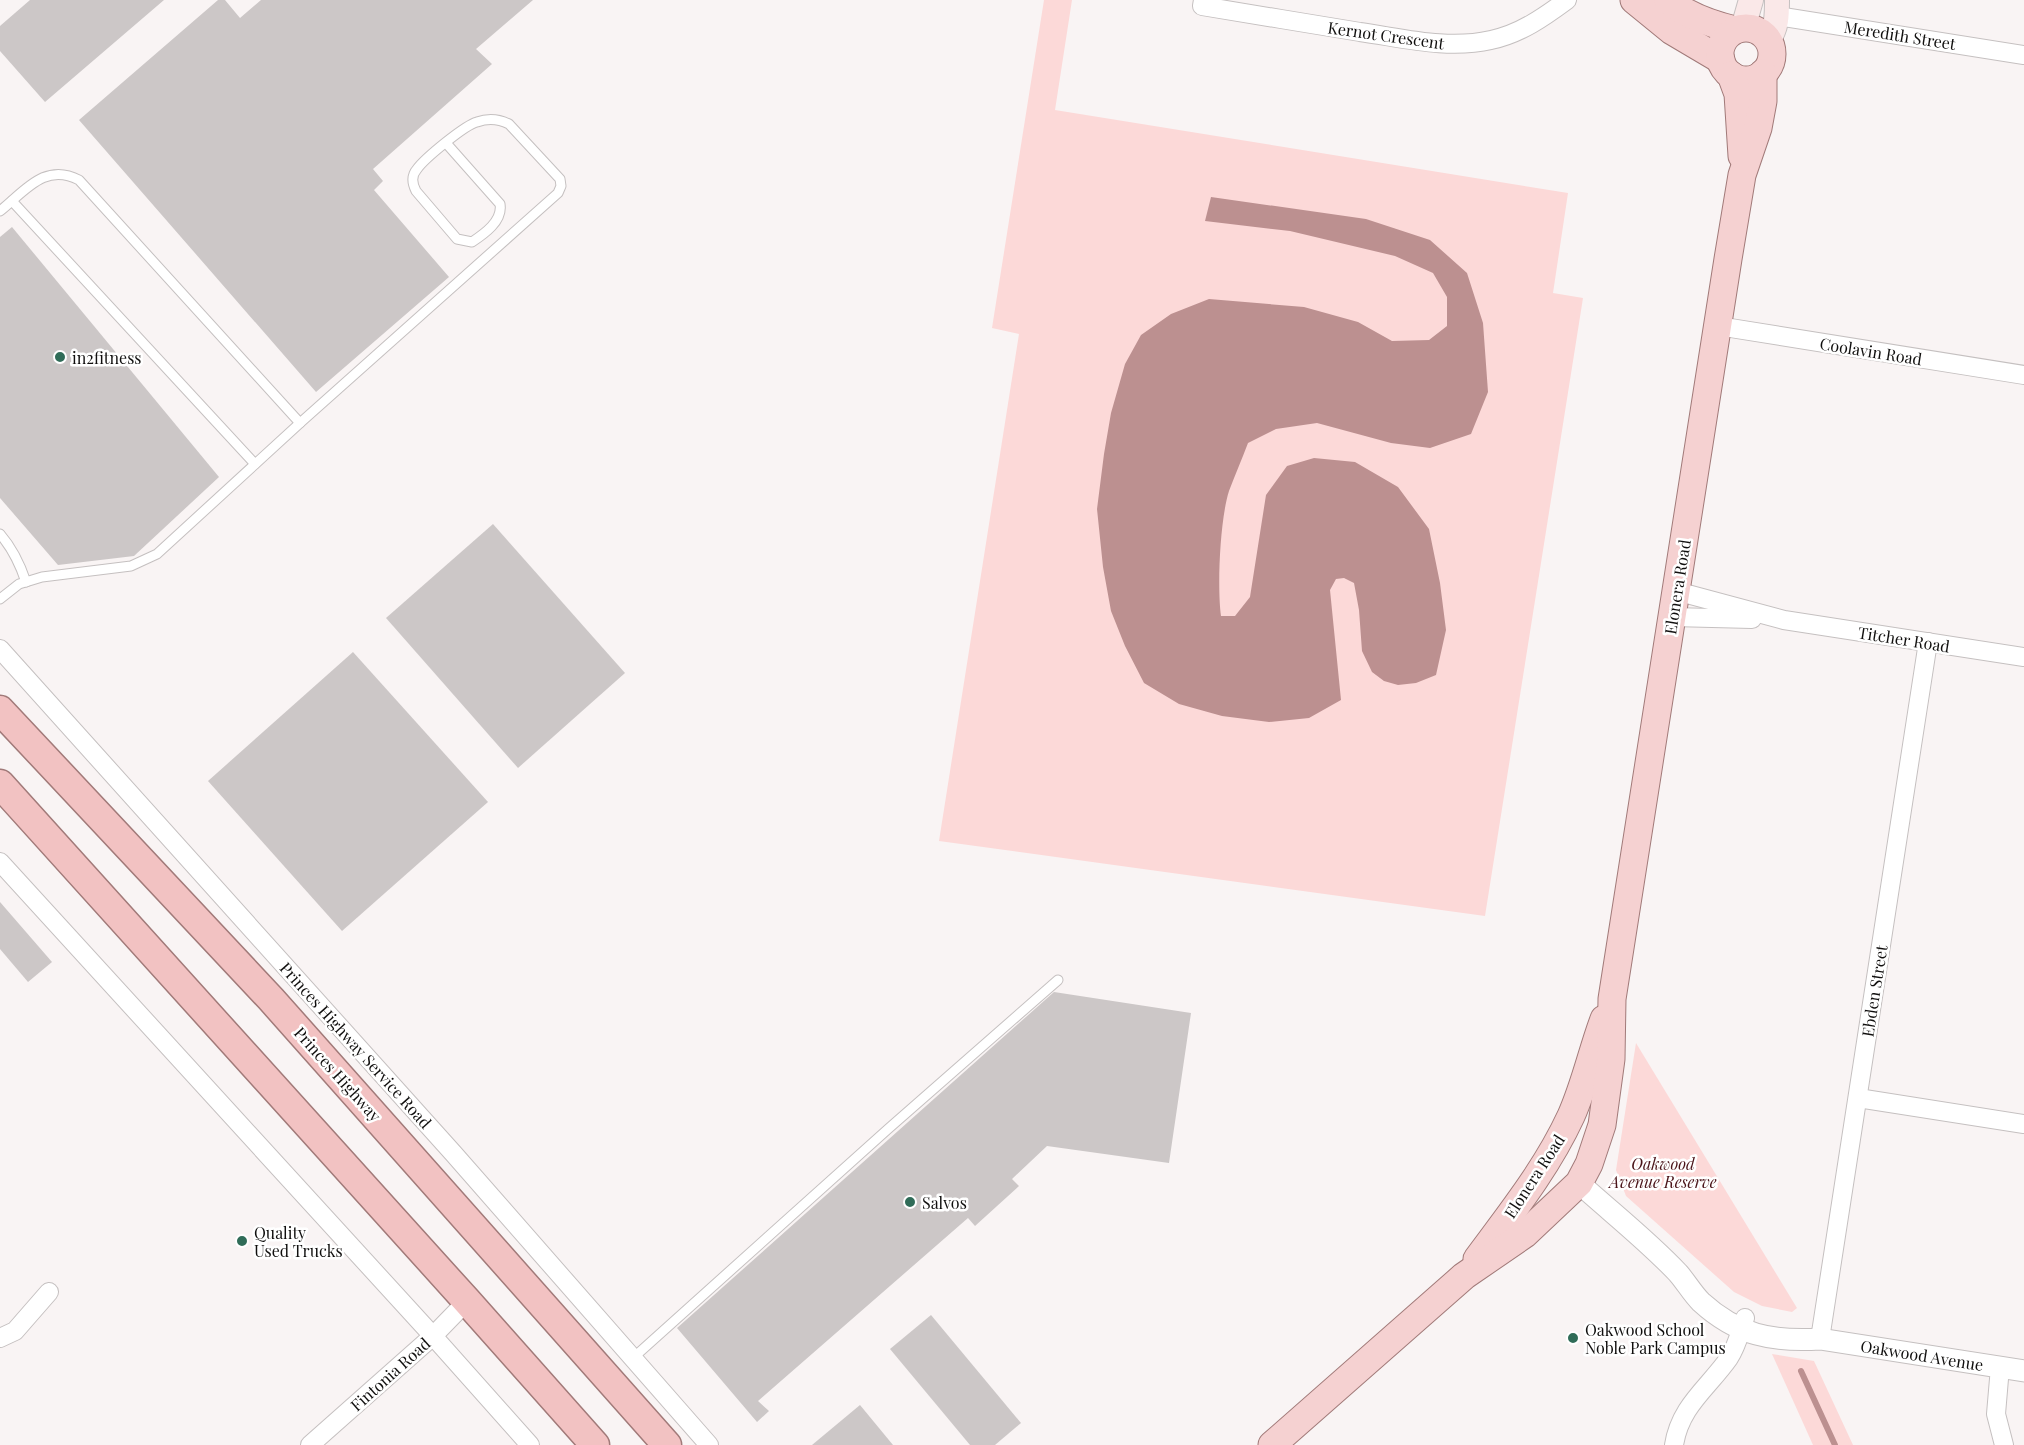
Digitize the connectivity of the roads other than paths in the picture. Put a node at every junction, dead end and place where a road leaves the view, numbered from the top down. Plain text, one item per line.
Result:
1 (1203, 0) edge
2 (1567, 0) edge
3 (1634, 0) edge
4 (1668, 0) edge
5 (1751, 0) edge
6 (1774, 19) edge
7 (1739, 29) junction
8 (2024, 55) edge
9 (1726, 67) junction
10 (1764, 73) junction
11 (446, 143) junction
12 (1742, 176) junction
13 (12, 201) junction
14 (0, 211) edge
15 (1718, 326) junction
16 (2024, 375) edge
17 (300, 423) junction
18 (255, 464) junction
19 (0, 534) edge
20 (26, 582) junction
21 (0, 599) edge
22 (1674, 604) junction
23 (1784, 620) junction
24 (1928, 642) junction
25 (0, 649) edge
26 (2024, 657) edge
27 (0, 710) edge
28 (0, 784) edge
29 (2, 869) edge
30 (1058, 980) dead end
31 (1612, 999) junction
32 (1858, 1098) junction
33 (2024, 1124) edge
34 (1563, 1131) junction
35 (1579, 1183) junction
36 (1505, 1221) junction
37 (1464, 1276) junction
38 (49, 1292) dead end
39 (467, 1301) junction
40 (1743, 1324) junction
41 (433, 1336) junction
42 (0, 1338) edge
43 (1820, 1339) junction
44 (633, 1358) junction
45 (2000, 1367) junction
46 (2024, 1371) edge
47 (310, 1445) edge
48 (530, 1445) edge
49 (595, 1445) edge
50 (667, 1445) edge
51 (709, 1445) edge
52 (1272, 1445) edge
53 (1674, 1445) edge
54 (2004, 1445) edge

1 - 2 street, Kernot Crescent
3 - 9 main road
4 - 7 main road
5 - 7 main road
6 - 7 main road
6 - 8 street, Meredith Street
6 - 10 main road, Elonera Road
7 - 9 main road
9 - 10 main road
9 - 12 main road, Elonera Road
10 - 12 main road, Elonera Road
11 - 11 lane
11 - 17 lane
12 - 15 main road, Elonera Road
13 - 14 lane
13 - 17 lane
13 - 18 lane
15 - 16 street, Coolavin Road
15 - 22 main road, Elonera Road
17 - 18 lane
18 - 20 lane
19 - 20 lane
20 - 21 lane
22 - 23 street, Titcher Road
22 - 23 street, Titcher Road
22 - 31 main road, Elonera Road
23 - 24 street, Titcher Road
24 - 26 street, Titcher Road
24 - 32 street, Ebden Street
25 - 44 street, Princes Highway Service Road
27 - 50 highway, Princes Highway
28 - 39 highway
29 - 41 street
30 - 44 lane
31 - 34 main road, Elonera Road
31 - 35 main road, Elonera Road
32 - 33 street
32 - 43 street, Ebden Street
34 - 35 main road
34 - 36 main road, Elonera Road
35 - 36 main road
35 - 37 main road, Elonera Road
35 - 40 street, Oakwood Avenue
36 - 37 main road, Elonera Road
37 - 52 main road, Elonera Road
38 - 42 street
39 - 41 street, Fintonia Road
39 - 49 highway
40 - 43 street, Oakwood Avenue
40 - 53 street
41 - 47 street, Fintonia Road
41 - 48 street
43 - 45 street, Oakwood Avenue
44 - 51 street, Princes Highway Service Road
45 - 46 street, Oakwood Avenue
45 - 54 street

